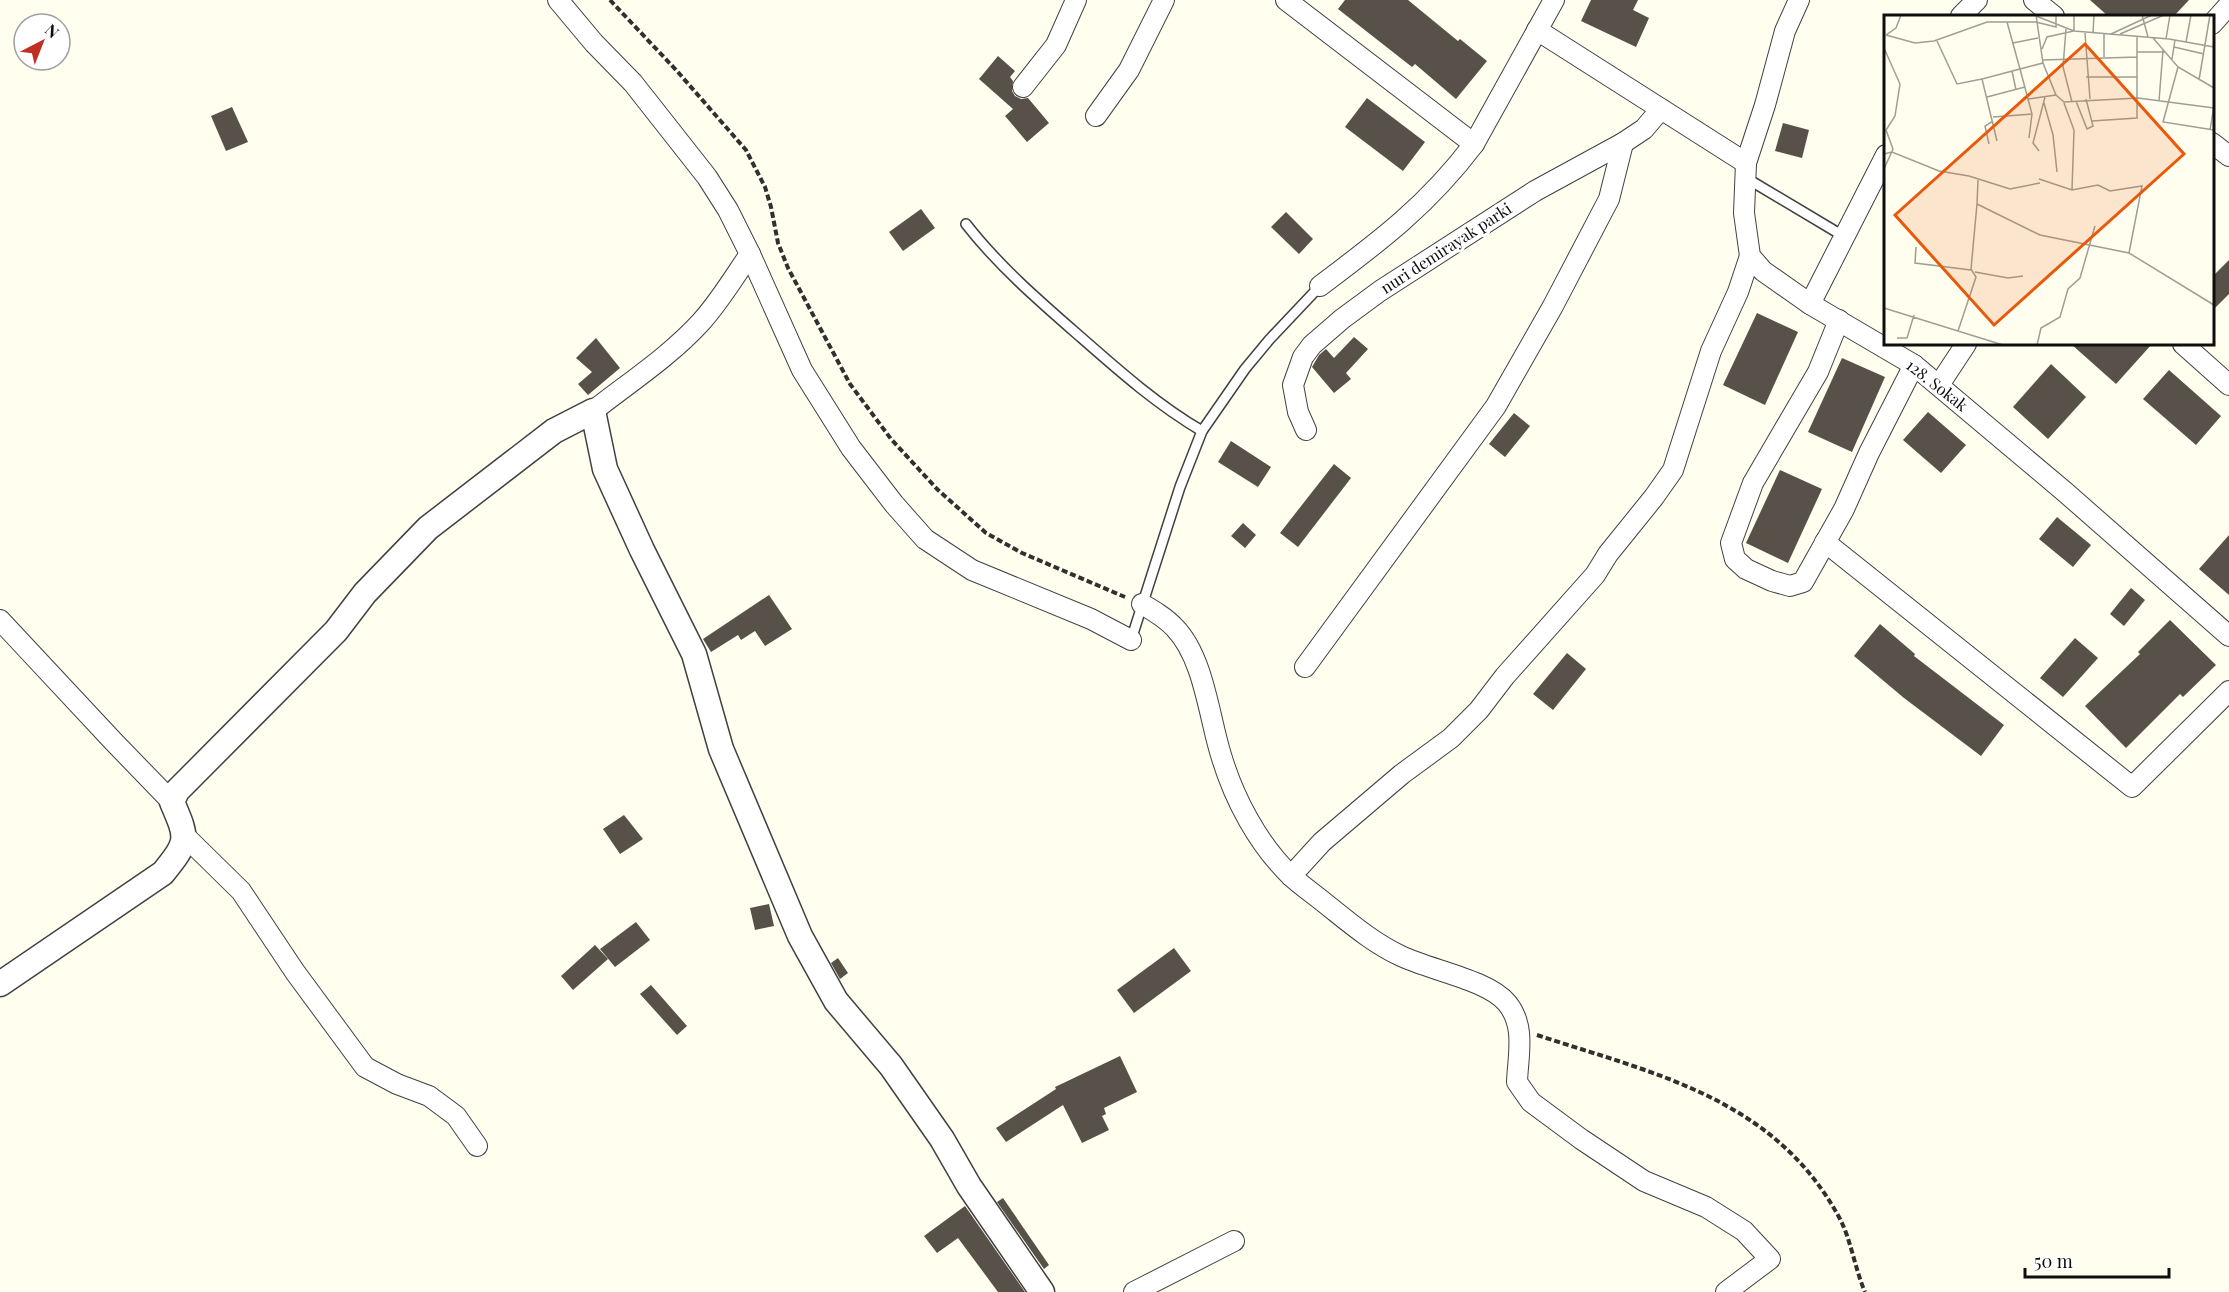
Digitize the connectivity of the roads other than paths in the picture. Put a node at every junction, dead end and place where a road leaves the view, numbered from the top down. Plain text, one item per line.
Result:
1 (558, 0) edge
2 (1076, 0) edge
3 (1164, 0) edge
4 (1286, 0) edge
5 (1554, 0) edge
6 (1799, 0) edge
7 (1977, 0) edge
8 (2034, 0) edge
9 (2229, 5) edge
10 (1962, 15) edge
11 (2054, 15) edge
12 (2214, 22) edge
13 (1537, 30) junction
14 (1023, 87) dead end
15 (1661, 109) junction
16 (1095, 117) dead end
17 (1623, 143) junction
18 (1474, 144) junction
19 (2214, 144) edge
20 (2229, 156) edge
21 (1884, 159) edge
22 (1746, 171) junction
23 (966, 224) dead end
24 (1845, 237) junction
25 (750, 254) junction
26 (1750, 256) junction
27 (1320, 286) joint
28 (1810, 304) junction
29 (1839, 320) junction
30 (1965, 345) edge
31 (2184, 345) edge
32 (1914, 364) junction
33 (1939, 385) junction
34 (2229, 385) edge
35 (593, 411) junction
36 (1306, 430) dead end
37 (1202, 431) junction
38 (1825, 542) junction
39 (1142, 604) junction
40 (0, 620) edge
41 (2229, 636) edge
42 (1131, 640) joint
43 (1305, 667) dead end
44 (2229, 691) edge
45 (172, 802) junction
46 (185, 836) junction
47 (1291, 876) junction
48 (0, 984) edge
49 (477, 1146) dead end
50 (1234, 1241) dead end
51 (1042, 1292) edge
52 (1134, 1292) edge
53 (1725, 1292) edge

1 - 25 street
2 - 14 street
3 - 16 street
4 - 18 street
5 - 13 street
6 - 22 street
7 - 10 street
8 - 11 street
9 - 12 street
13 - 15 street
13 - 18 street
15 - 17 street, nuri demirayak parki
15 - 22 street
17 - 36 street, nuri demirayak parki
17 - 43 street
18 - 27 street
19 - 20 street
21 - 24 street
22 - 24 lane
22 - 26 street
23 - 37 lane
24 - 28 street
25 - 35 street
25 - 42 street
26 - 28 street, 128. Sokak
26 - 47 street
27 - 37 lane
28 - 29 street, 128. Sokak
29 - 32 street, 128. Sokak
29 - 38 street
30 - 33 street
31 - 34 street
32 - 33 street, 128. Sokak
32 - 38 street
33 - 41 street, 128. Sokak
35 - 45 street
35 - 51 street
37 - 39 lane
38 - 44 street
39 - 42 lane
39 - 47 street
40 - 45 street
45 - 46 street
46 - 48 street
46 - 49 street
47 - 53 street
50 - 52 street

